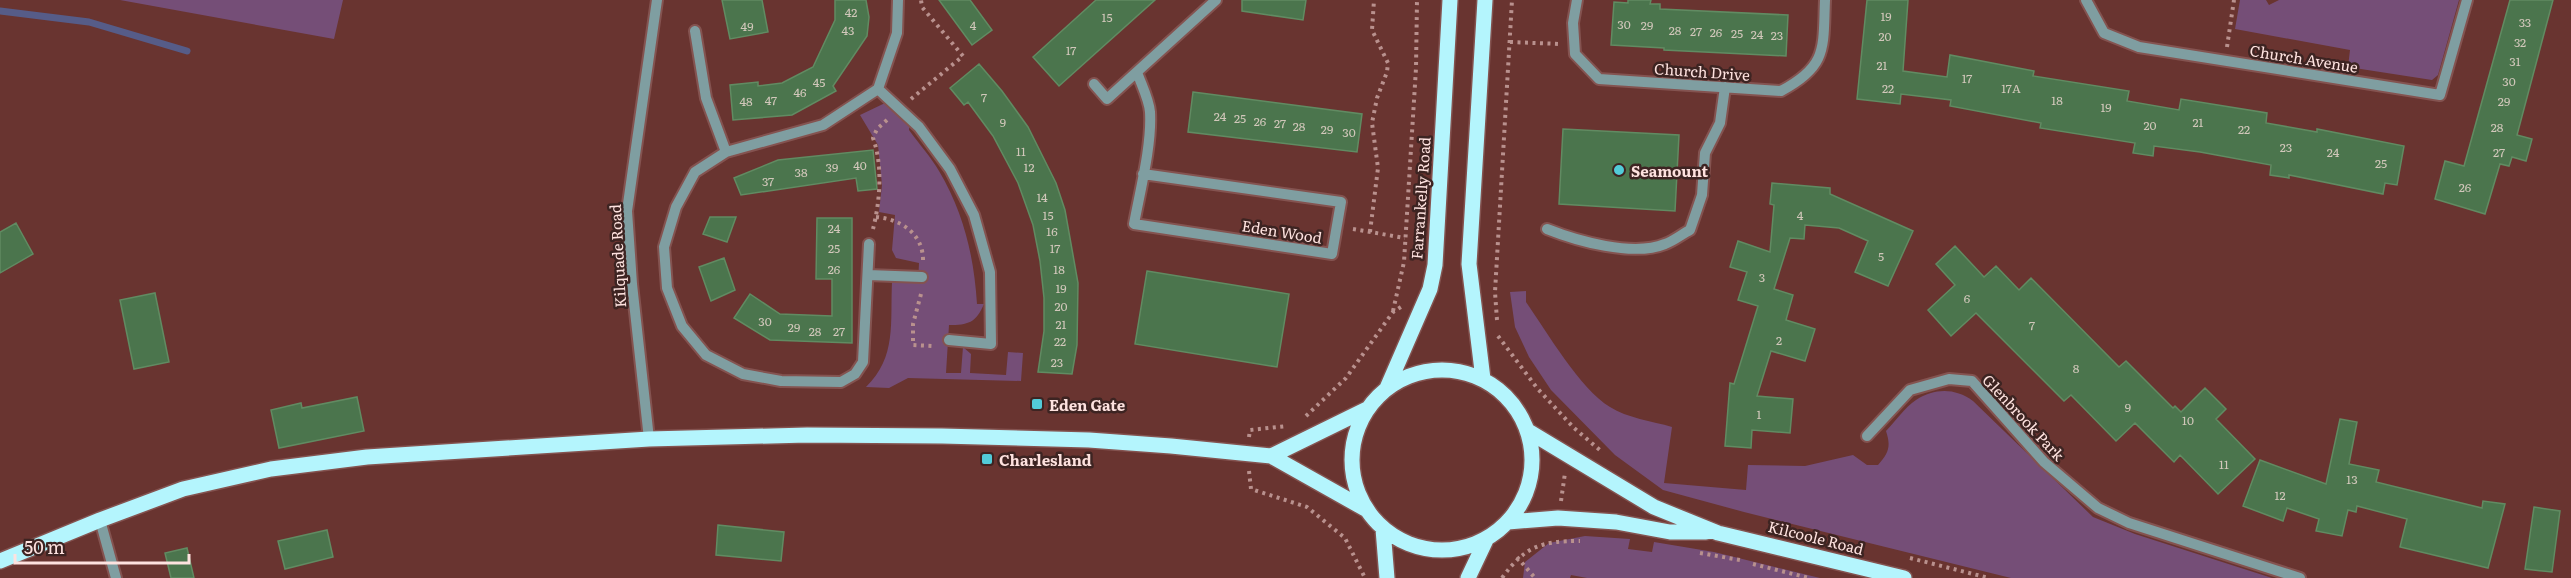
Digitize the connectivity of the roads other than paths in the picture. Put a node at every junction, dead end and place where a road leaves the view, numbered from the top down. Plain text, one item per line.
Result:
1 (657, 0) edge
2 (898, 0) edge
3 (1216, 0) edge
4 (1450, 0) edge
5 (1485, 0) edge
6 (1577, 0) edge
7 (1825, 0) edge
8 (2086, 0) edge
9 (2467, 0) edge
10 (695, 32) dead end
11 (1137, 72) junction
12 (1094, 84) dead end
13 (1725, 87) junction
14 (878, 89) junction
15 (726, 152) junction
16 (1143, 174) junction
17 (1547, 229) dead end
18 (870, 244) dead end
19 (868, 275) junction
20 (922, 278) dead end
21 (949, 340) dead end
22 (1483, 379) junction
23 (1387, 388) junction
24 (1367, 410) junction
25 (1528, 431) junction
26 (1867, 436) dead end
27 (649, 439) junction
28 (1271, 456) junction
29 (1367, 510) junction
30 (100, 520) junction
31 (1508, 522) junction
32 (1383, 529) junction
33 (1718, 533) junction
34 (1486, 540) junction
35 (0, 561) edge
36 (116, 578) edge
37 (1387, 578) edge
38 (1468, 578) edge
39 (1904, 578) edge
40 (2300, 578) edge

1 - 27 street, Kilquade Road
2 - 14 street
3 - 11 street
4 - 23 main road, Farrankelly Road
5 - 22 main road
6 - 13 street, Church Drive
7 - 13 street, Church Drive
8 - 9 street, Church Avenue
10 - 15 street
11 - 12 street
11 - 16 street, Eden Wood
13 - 17 street
14 - 15 street
14 - 21 street
15 - 19 street
16 - 16 street, Eden Wood
18 - 19 street
19 - 20 street
22 - 23 main road
22 - 25 main road
23 - 24 main road
24 - 28 main road
24 - 29 main road
25 - 31 main road
25 - 33 main road
26 - 40 street, Glenbrook Park
27 - 28 main road
27 - 30 main road
28 - 29 main road
29 - 32 main road
30 - 35 main road
30 - 36 street
31 - 33 main road
31 - 34 main road
32 - 34 main road
32 - 37 main road
33 - 39 main road, Kilcoole Road
34 - 38 main road

